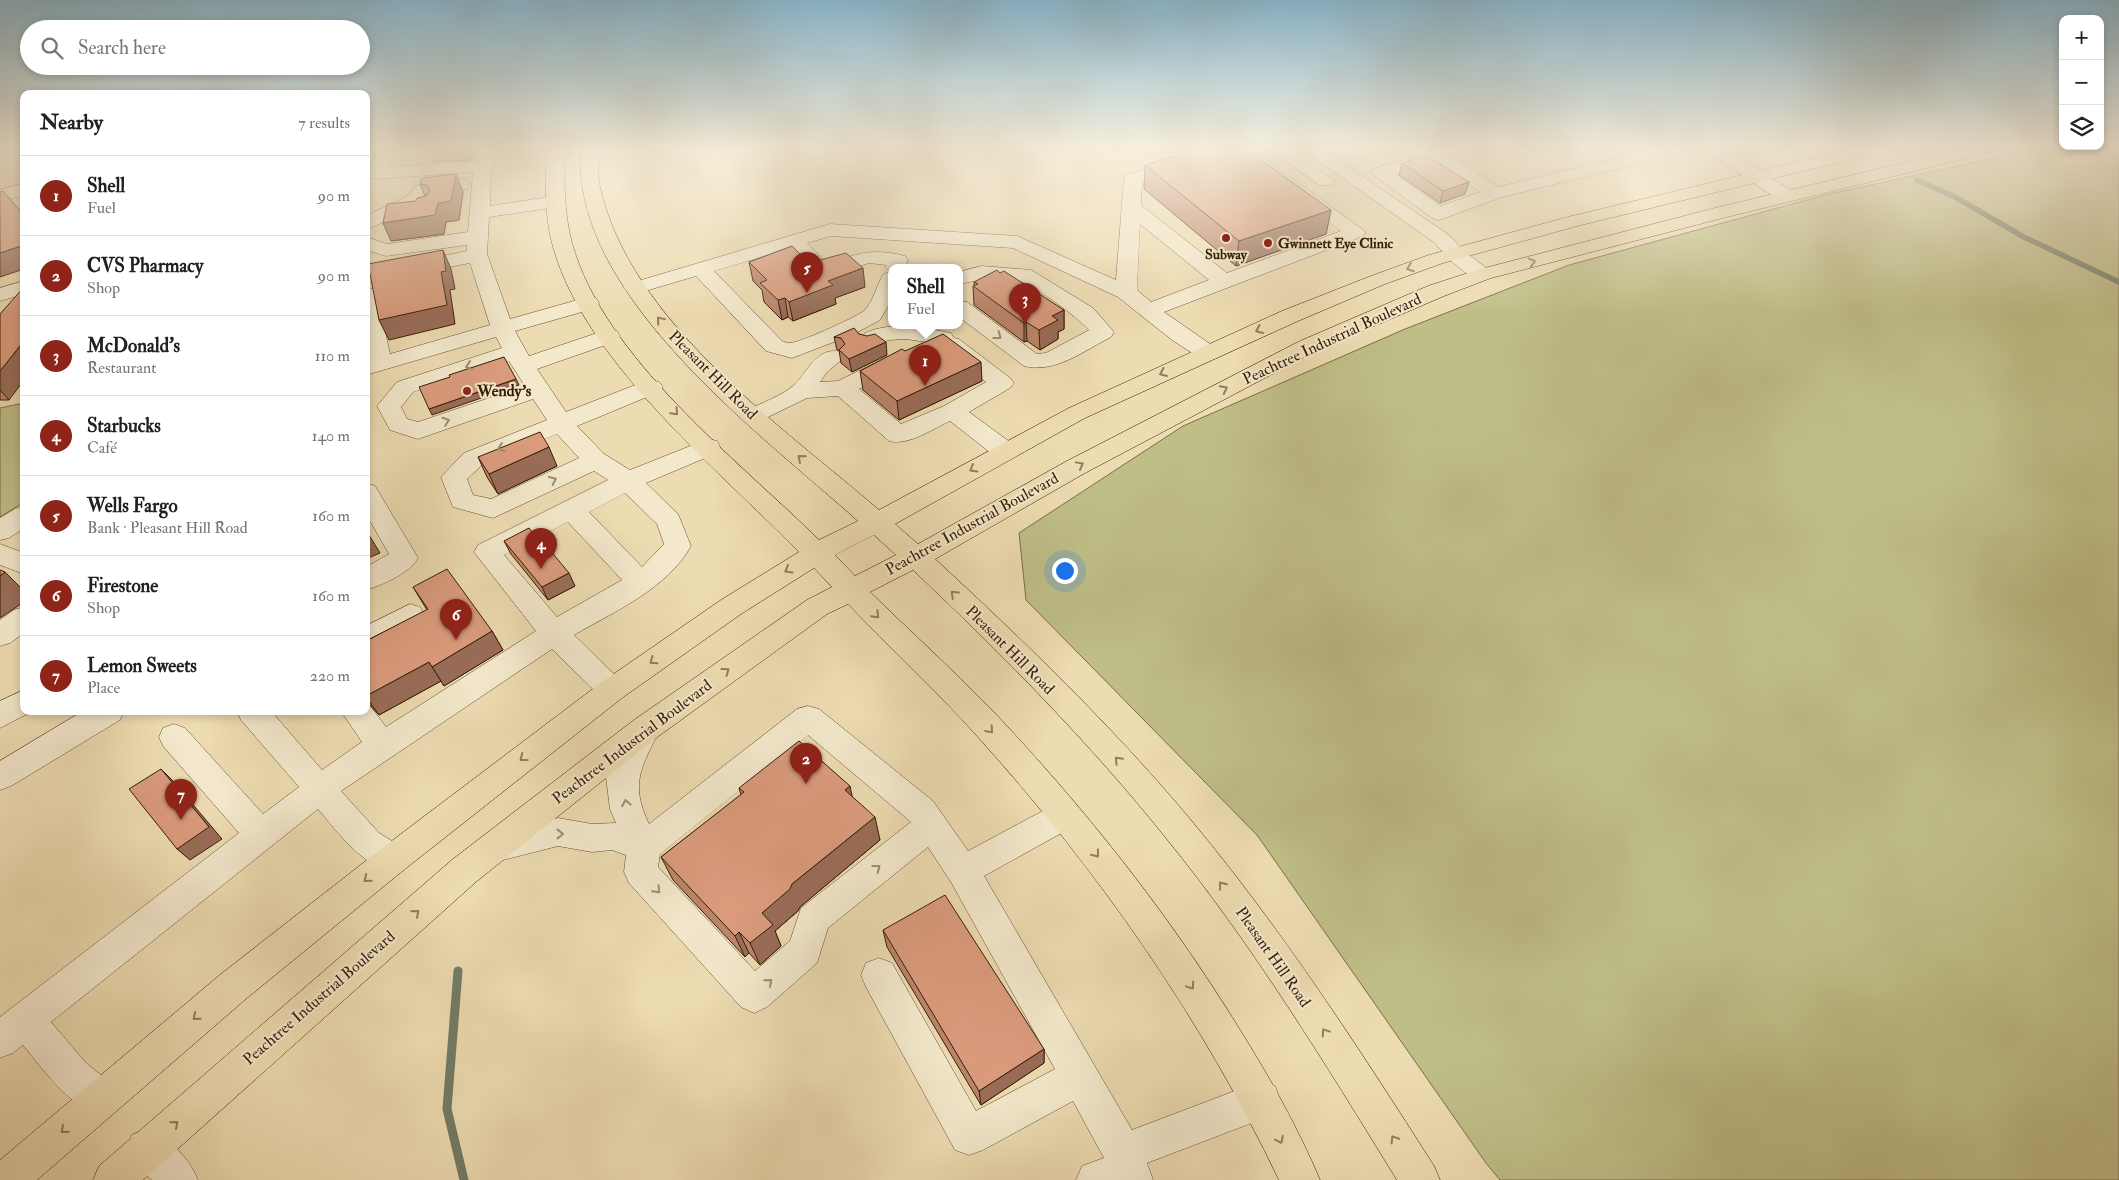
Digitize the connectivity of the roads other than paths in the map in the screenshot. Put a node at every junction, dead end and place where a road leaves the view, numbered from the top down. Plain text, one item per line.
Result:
1 (421, 204) edge
2 (513, 204) edge
3 (555, 204) edge
4 (596, 204) edge
5 (1310, 204) edge
6 (1359, 204) edge
7 (1391, 204) edge
8 (1425, 204) edge
9 (1465, 204) edge
10 (1640, 204) edge
11 (1755, 204) edge
12 (473, 206) joint
13 (1131, 207) joint
14 (370, 223) edge
15 (793, 241) junction
16 (370, 244) edge
17 (478, 245) junction
18 (1456, 254) junction
19 (370, 260) edge
20 (896, 264) edge
21 (700, 269) junction
22 (1484, 274) junction
23 (370, 276) edge
24 (963, 277) edge
25 (1225, 282) junction
26 (888, 286) edge
27 (635, 288) junction
28 (1126, 292) junction
29 (588, 303) junction
30 (963, 310) edge
31 (1149, 310) junction
32 (1085, 313) junction
33 (502, 328) junction
34 (609, 336) junction
35 (943, 338) junction
36 (869, 340) edge
37 (370, 352) edge
38 (1208, 353) junction
39 (834, 357) dead end
40 (519, 359) junction
41 (371, 367) edge
42 (651, 387) junction
43 (843, 388) junction
44 (539, 389) junction
45 (802, 391) junction
46 (394, 401) junction
47 (952, 411) junction
48 (754, 416) junction
49 (562, 424) junction
50 (708, 447) junction
51 (1005, 451) junction
52 (595, 460) junction
53 (628, 481) junction
54 (370, 499) edge
55 (571, 509) junction
56 (20, 518) edge
57 (877, 522) junction
58 (0, 531) edge
59 (0, 554) edge
60 (815, 554) junction
61 (915, 556) junction
62 (20, 562) edge
63 (370, 578) edge
64 (640, 582) junction
65 (851, 589) junction
66 (410, 615) dead end
67 (20, 621) edge
68 (554, 633) junction
69 (0, 635) edge
70 (370, 638) edge
71 (612, 690) junction
72 (20, 704) edge
73 (102, 715) edge
74 (255, 715) edge
75 (359, 715) edge
76 (0, 716) edge
77 (645, 729) junction
78 (174, 737) dead end
79 (382, 744) junction
80 (0, 777) edge
81 (318, 790) junction
82 (1065, 815) junction
83 (932, 825) junction
84 (261, 835) junction
85 (495, 846) junction
86 (644, 848) junction
87 (392, 859) junction
88 (963, 871) junction
89 (879, 975) dead end
90 (13, 1030) edge
91 (1079, 1077) junction
92 (100, 1098) junction
93 (1261, 1100) junction
94 (146, 1149) junction
95 (1121, 1171) edge
96 (8, 1180) edge
97 (113, 1180) edge
98 (178, 1180) edge
99 (1300, 1180) edge
100 (1420, 1180) edge

1 - 14 lane
2 - 12 lane
3 - 29 highway
4 - 27 highway, Pleasant Hill Road
5 - 25 lane
6 - 18 lane
7 - 18 lane
8 - 9 lane
10 - 18 highway, Peachtree Industrial Boulevard
22 -> 11 highway, Peachtree Industrial Boulevard
12 - 17 lane
13 - 25 lane
13 - 28 lane
15 - 20 lane
15 - 21 lane
15 - 28 lane
16 - 17 lane
17 - 19 lane
17 - 23 lane
17 - 33 lane
18 - 22 lane
18 -> 38 highway, Peachtree Industrial Boulevard
21 - 26 lane
21 - 27 lane
61 -> 22 highway, Peachtree Industrial Boulevard
24 - 32 lane
25 - 31 lane
48 -> 27 highway, Pleasant Hill Road
28 - 31 lane
28 - 32 lane
29 - 33 lane
29 - 34 highway
30 -> 32 lane
31 - 38 lane
33 - 40 lane
33 - 41 lane
34 - 40 lane
34 - 42 highway
35 - 36 lane
35 - 43 lane
35 - 47 lane
37 - 41 lane
38 -> 51 highway, Peachtree Industrial Boulevard
39 - 45 lane
40 - 44 lane
40 -> 46 lane
41 - 46 lane
42 - 49 lane
42 -> 50 highway
43 - 45 lane
43 - 47 lane
46 -> 44 lane
44 - 49 lane
45 - 48 lane
47 - 51 lane
57 -> 48 highway, Pleasant Hill Road
49 - 52 lane
49 -> 52 lane
50 - 53 lane
50 - 60 highway
51 -> 57 highway, Peachtree Industrial Boulevard
52 - 53 lane
53 - 55 lane
53 - 64 lane
54 - 63 lane
55 - 64 lane
55 - 68 lane
56 - 58 lane
57 - 60 highway, Peachtree Industrial Boulevard
57 - 61 highway, Pleasant Hill Road
59 - 62 lane
60 - 65 highway
60 -> 71 highway, Peachtree Industrial Boulevard
61 - 65 highway, Peachtree Industrial Boulevard
100 -> 61 highway, Pleasant Hill Road
64 - 68 lane
77 -> 65 highway, Peachtree Industrial Boulevard
65 -> 82 highway
66 - 70 lane
67 - 69 lane
68 - 71 lane
68 - 79 lane
71 -> 87 highway, Peachtree Industrial Boulevard
72 - 76 lane
73 - 80 lane
74 - 81 lane
75 - 79 lane
77 - 85 highway, Peachtree Industrial Boulevard
86 -> 77 lane
78 - 84 lane
79 - 81 lane
81 - 84 lane
81 - 87 lane
82 - 88 lane
82 -> 93 highway
83 - 86 lane
86 -> 83 lane
83 - 88 lane
84 - 90 lane
85 -> 86 lane
94 -> 85 highway, Peachtree Industrial Boulevard
87 -> 92 highway, Peachtree Industrial Boulevard
88 - 91 lane
89 - 91 lane
90 - 92 lane
91 - 95 lane
92 -> 96 highway, Peachtree Industrial Boulevard
93 - 95 lane
93 -> 99 highway
94 - 97 highway, Peachtree Industrial Boulevard
94 - 98 lane

